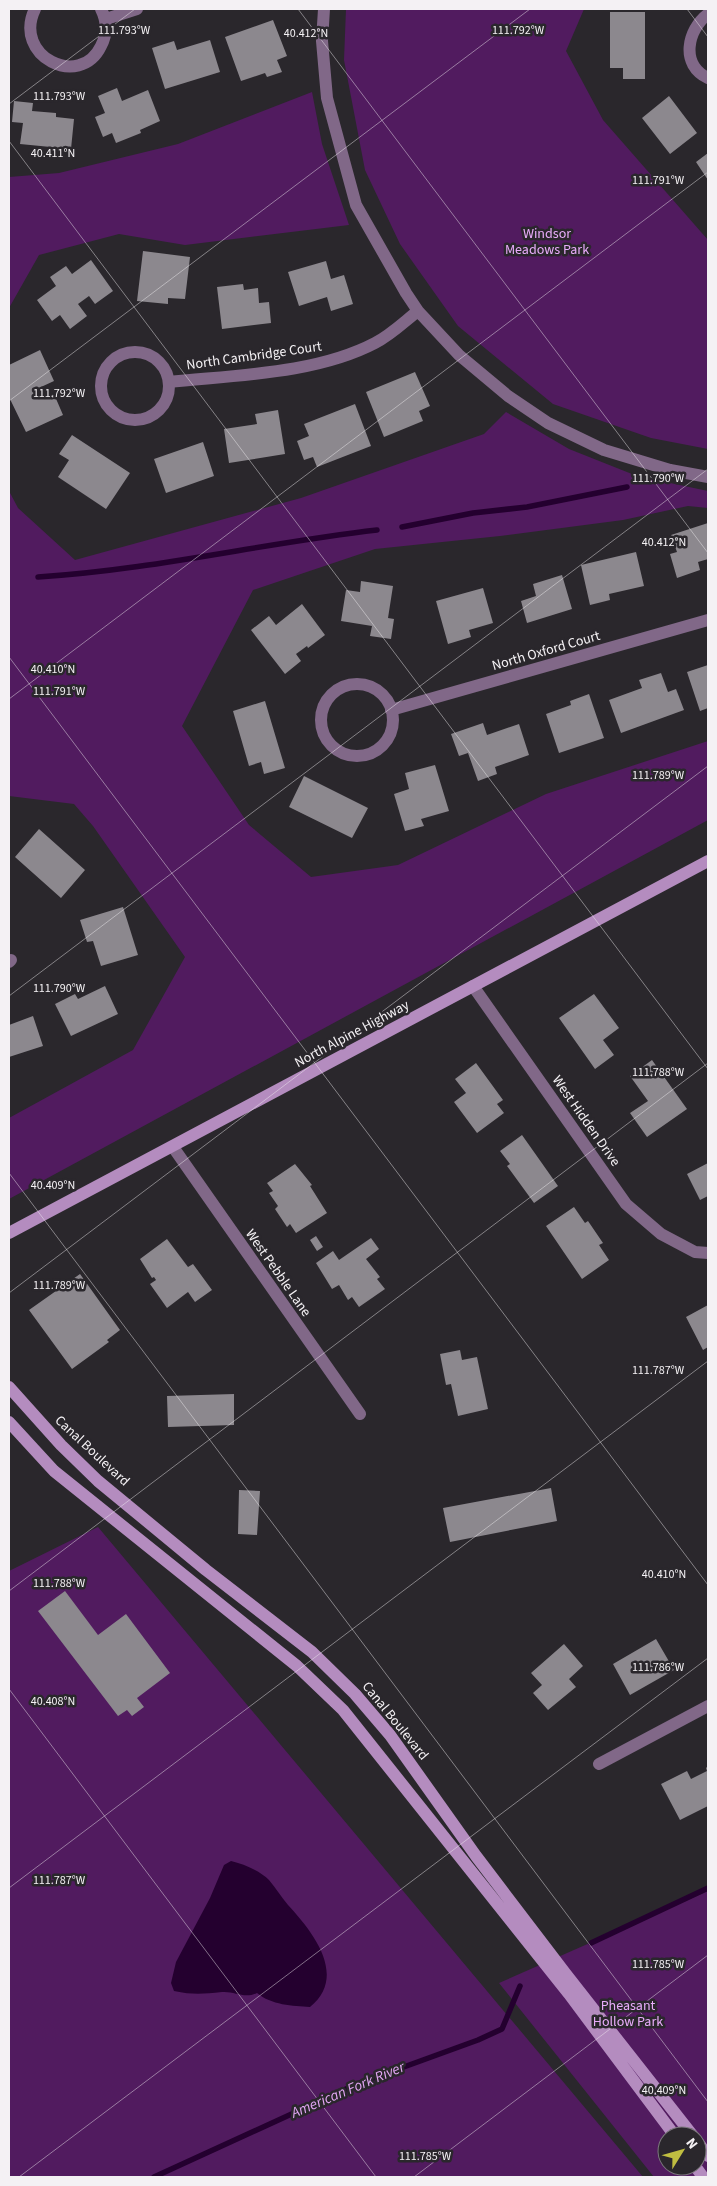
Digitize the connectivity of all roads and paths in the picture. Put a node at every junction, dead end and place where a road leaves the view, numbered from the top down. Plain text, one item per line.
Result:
1 (35, 9) edge
2 (137, 9) edge
3 (324, 9) edge
4 (103, 14) edge
5 (708, 14) edge
6 (708, 78) edge
7 (418, 311) junction
8 (169, 382) junction
9 (708, 477) edge
10 (708, 620) edge
11 (391, 710) junction
12 (708, 860) edge
13 (473, 986) junction
14 (173, 1147) junction
15 (9, 1233) edge
16 (702, 1252) edge
17 (9, 1387) edge
18 (360, 1414) dead end
19 (9, 1422) edge
20 (708, 1706) edge
21 (599, 1764) dead end
22 (668, 2126) edge
23 (685, 2126) edge

1 - 4 street
2 - 4 street
3 - 7 street
5 - 6 street
7 - 8 street, North Cambridge Court
7 - 9 street
8 - 8 street, North Cambridge Court
10 - 11 street, North Oxford Court
11 - 11 street
12 - 13 main road, North Alpine Highway
13 - 14 main road, North Alpine Highway
13 - 16 street, West Hidden Drive
14 - 15 main road, North Alpine Highway
14 - 18 street, West Pebble Lane
17 - 23 main road, Canal Boulevard
19 - 22 main road
20 - 21 street

